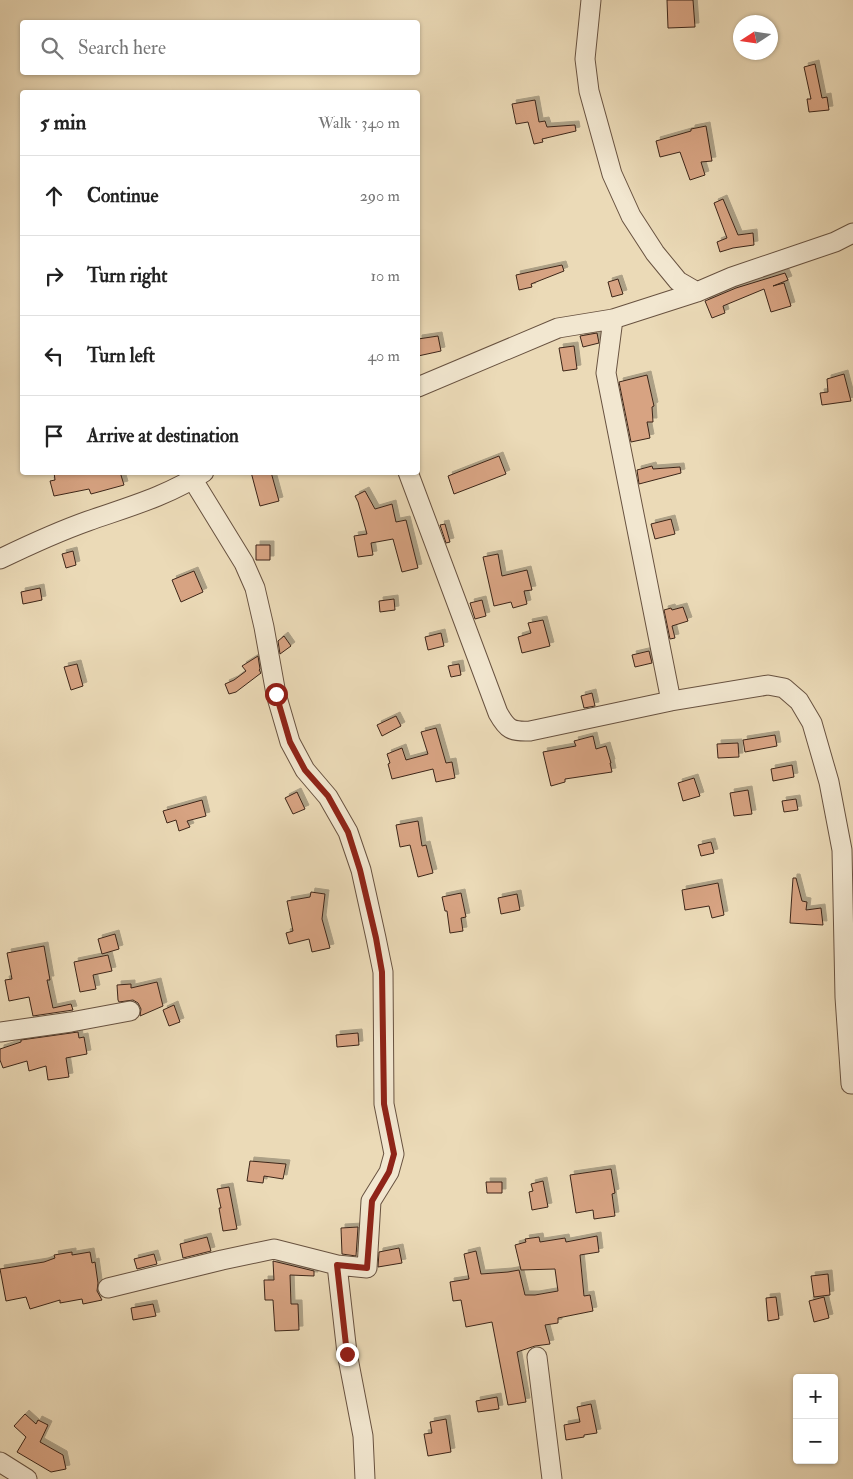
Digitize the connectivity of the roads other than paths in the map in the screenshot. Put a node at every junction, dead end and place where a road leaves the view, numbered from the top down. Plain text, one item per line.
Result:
1 (591, 0) edge
2 (853, 233) edge
3 (697, 292) junction
4 (612, 319) junction
5 (420, 386) edge
6 (409, 475) edge
7 (198, 476) edge
8 (0, 559) edge
9 (671, 701) junction
10 (130, 1010) dead end
11 (0, 1032) edge
12 (853, 1084) edge
13 (337, 1265) junction
14 (108, 1288) dead end
15 (537, 1357) dead end
16 (0, 1462) edge
17 (27, 1479) edge
18 (365, 1479) edge
19 (552, 1479) edge

1 - 3 street
2 - 3 street
3 - 4 street
4 - 5 street
4 - 9 street
6 - 9 street
7 - 8 street
7 - 13 street
9 - 12 street
10 - 11 street
13 - 14 street
13 - 18 street
15 - 19 street
16 - 17 street

